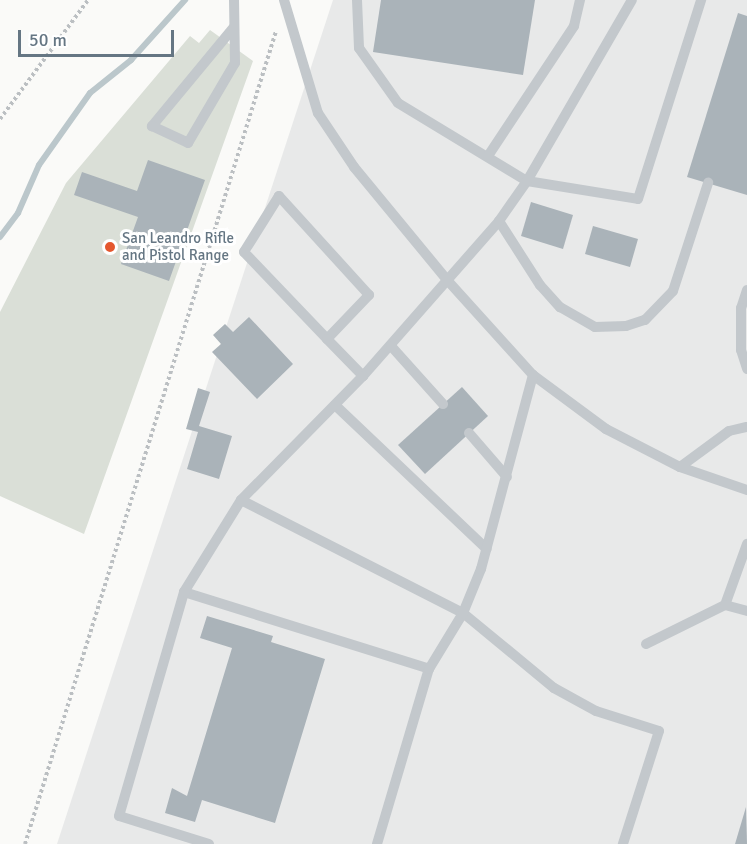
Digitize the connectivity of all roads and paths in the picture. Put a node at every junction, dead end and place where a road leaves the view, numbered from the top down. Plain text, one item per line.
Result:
1 (88, 0) edge
2 (234, 0) edge
3 (357, 0) edge
4 (580, 0) edge
5 (632, 0) edge
6 (701, 0) edge
7 (284, 2) edge
8 (234, 27) junction
9 (0, 119) edge
10 (488, 156) junction
11 (527, 182) junction
12 (708, 183) dead end
13 (499, 221) junction
14 (448, 281) junction
15 (747, 291) edge
16 (327, 339) junction
17 (391, 346) junction
18 (747, 369) edge
19 (533, 375) junction
20 (363, 376) junction
21 (443, 404) dead end
22 (336, 405) junction
23 (747, 427) edge
24 (469, 434) dead end
25 (680, 467) junction
26 (507, 477) junction
27 (747, 490) edge
28 (240, 500) junction
29 (747, 544) edge
30 (487, 549) junction
31 (184, 592) junction
32 (725, 605) junction
33 (747, 611) edge
34 (463, 613) junction
35 (646, 644) dead end
36 (429, 669) junction
37 (25, 844) edge
38 (209, 844) edge
39 (377, 844) edge
40 (623, 844) edge

1 - 9 path
2 - 8 lane
3 - 10 lane
4 - 10 lane
5 - 11 lane
6 - 11 lane
7 - 14 lane
7 - 37 path
8 - 8 lane
10 - 11 lane
11 - 13 lane
12 - 13 lane
13 - 14 lane
14 - 17 lane
14 - 19 lane
15 - 18 lane
16 - 16 lane
16 - 20 lane
17 - 20 lane
17 - 21 lane
19 - 25 lane
19 - 26 lane
20 - 22 lane
22 - 28 lane
22 - 30 lane
23 - 25 lane
24 - 26 lane
25 - 27 lane
26 - 30 lane
28 - 31 lane
28 - 34 lane
29 - 32 lane
30 - 34 lane
31 - 36 lane
31 - 38 lane
32 - 33 lane
32 - 35 lane
34 - 36 lane
34 - 40 lane
36 - 39 lane

